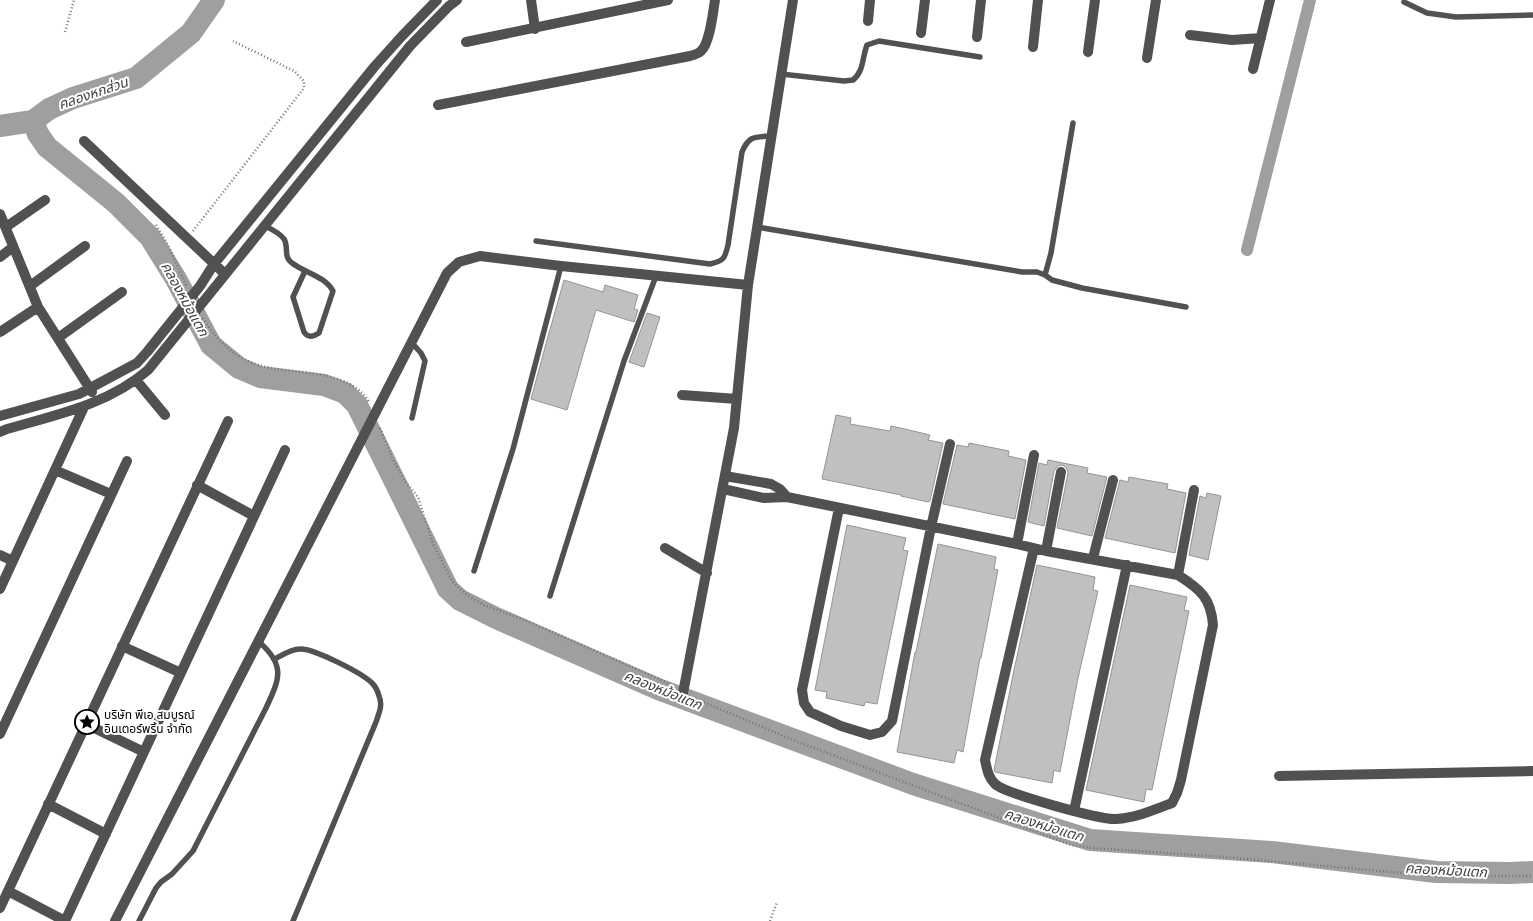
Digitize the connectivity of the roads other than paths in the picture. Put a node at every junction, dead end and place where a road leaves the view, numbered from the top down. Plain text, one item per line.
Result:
1 (437, 0) edge
2 (457, 0) edge
3 (531, 0) edge
4 (668, 0) edge
5 (715, 0) edge
6 (793, 0) edge
7 (870, 0) edge
8 (925, 0) edge
9 (981, 0) edge
10 (1038, 0) edge
11 (1095, 0) edge
12 (1156, 0) edge
13 (1270, 0) edge
14 (1404, 2) dead end
15 (1533, 15) edge
16 (868, 21) dead end
17 (535, 29) junction
18 (921, 33) dead end
19 (1190, 35) dead end
20 (402, 36) junction
21 (977, 38) dead end
22 (1261, 38) junction
23 (466, 42) dead end
24 (410, 46) junction
25 (1033, 46) dead end
26 (1088, 52) dead end
27 (980, 57) dead end
28 (1147, 58) dead end
29 (1253, 69) dead end
30 (781, 74) junction
31 (438, 105) dead end
32 (1073, 123) dead end
33 (772, 136) junction
34 (315, 140) junction
35 (84, 141) dead end
36 (327, 148) junction
37 (45, 200) dead end
38 (0, 214) edge
39 (265, 226) junction
40 (6, 227) junction
41 (757, 228) junction
42 (536, 241) dead end
43 (85, 246) dead end
44 (13, 247) junction
45 (0, 257) edge
46 (214, 264) junction
47 (562, 266) junction
48 (305, 271) junction
49 (225, 274) junction
50 (1045, 275) junction
51 (656, 276) junction
52 (748, 285) junction
53 (30, 286) junction
54 (122, 292) dead end
55 (38, 307) junction
56 (1186, 307) dead end
57 (0, 332) edge
58 (58, 338) junction
59 (412, 342) junction
60 (136, 380) junction
61 (89, 388) junction
62 (682, 395) dead end
63 (737, 399) junction
64 (98, 400) junction
65 (84, 407) junction
66 (165, 415) dead end
67 (0, 416) edge
68 (412, 418) dead end
69 (228, 421) dead end
70 (0, 432) edge
71 (950, 444) dead end
72 (285, 450) dead end
73 (1034, 455) dead end
74 (127, 461) dead end
75 (55, 470) junction
76 (1061, 472) dead end
77 (725, 476) junction
78 (1113, 480) dead end
79 (198, 486) junction
80 (723, 489) junction
81 (1194, 490) dead end
82 (112, 494) junction
83 (787, 497) junction
84 (839, 508) junction
85 (254, 516) junction
86 (931, 527) junction
87 (1017, 544) junction
88 (665, 548) dead end
89 (1034, 548) junction
90 (1046, 551) junction
91 (0, 555) edge
92 (1093, 558) junction
93 (13, 561) junction
94 (1127, 566) junction
95 (474, 571) dead end
96 (707, 573) junction
97 (1178, 575) junction
98 (0, 589) edge
99 (550, 596) dead end
100 (258, 641) junction
101 (122, 646) junction
102 (275, 659) junction
103 (181, 673) junction
104 (684, 694) road end
105 (4, 717) edge
106 (86, 724) junction
107 (0, 734) edge
108 (144, 752) junction
109 (1533, 771) edge
110 (1279, 776) dead end
111 (48, 804) junction
112 (1074, 811) junction
113 (106, 834) junction
114 (8, 890) junction
115 (0, 908) edge
116 (65, 921) edge
117 (115, 921) edge
118 (139, 921) edge
119 (293, 921) edge

1 - 20 street
2 - 24 street
3 - 17 street
4 - 17 street
5 - 31 street
6 - 30 street
7 - 16 street
8 - 18 street
9 - 21 street
10 - 25 street
11 - 26 street
12 - 28 street
13 - 22 street
14 - 15 lane
17 - 23 street
19 - 22 street
20 - 24 street
20 - 34 street
22 - 29 street
24 - 36 street
27 - 30 lane
30 - 33 street
32 - 50 lane
33 - 41 street
33 - 42 lane
34 - 36 street
34 - 46 street
35 - 46 street
36 - 39 street
37 - 40 street
38 - 40 street
39 - 48 lane
39 - 49 street
40 - 44 street
41 - 50 lane
41 - 52 street
43 - 53 street
44 - 45 street
44 - 53 street
46 - 49 street
46 - 61 street
47 - 51 street
47 - 59 street
47 - 95 lane
48 - 48 lane
49 - 60 street
50 - 56 lane
51 - 52 street
51 - 99 lane
52 - 63 street
53 - 55 street
54 - 58 street
55 - 57 street
55 - 58 street
58 - 61 street
59 - 68 lane
59 - 100 street
60 - 64 street
60 - 66 street
61 - 64 street
61 - 67 street
62 - 63 street
63 - 77 street
64 - 65 street
65 - 70 street
65 - 75 street
69 - 79 street
71 - 86 street
72 - 85 street
73 - 87 street
74 - 82 street
75 - 82 street
75 - 93 street
76 - 90 street
77 - 80 street
77 - 83 street
78 - 92 street
79 - 85 street
79 - 101 street
80 - 83 street
80 - 96 street
81 - 97 street
82 - 105 street
83 - 84 street
84 - 86 street
84 - 86 street
85 - 103 street
86 - 87 street
87 - 89 street
88 - 96 street
89 - 90 street
89 - 112 street
90 - 92 street
91 - 93 street
92 - 94 street
93 - 98 street
94 - 97 street
94 - 112 street
96 - 104 street
97 - 112 street
100 - 102 lane
100 - 117 street
101 - 103 street
101 - 106 street
102 - 118 lane
102 - 119 lane
103 - 108 street
105 - 107 street
106 - 108 street
106 - 111 street
108 - 113 street
109 - 110 street
111 - 113 street
111 - 114 street
113 - 116 street
114 - 115 street
114 - 116 street

